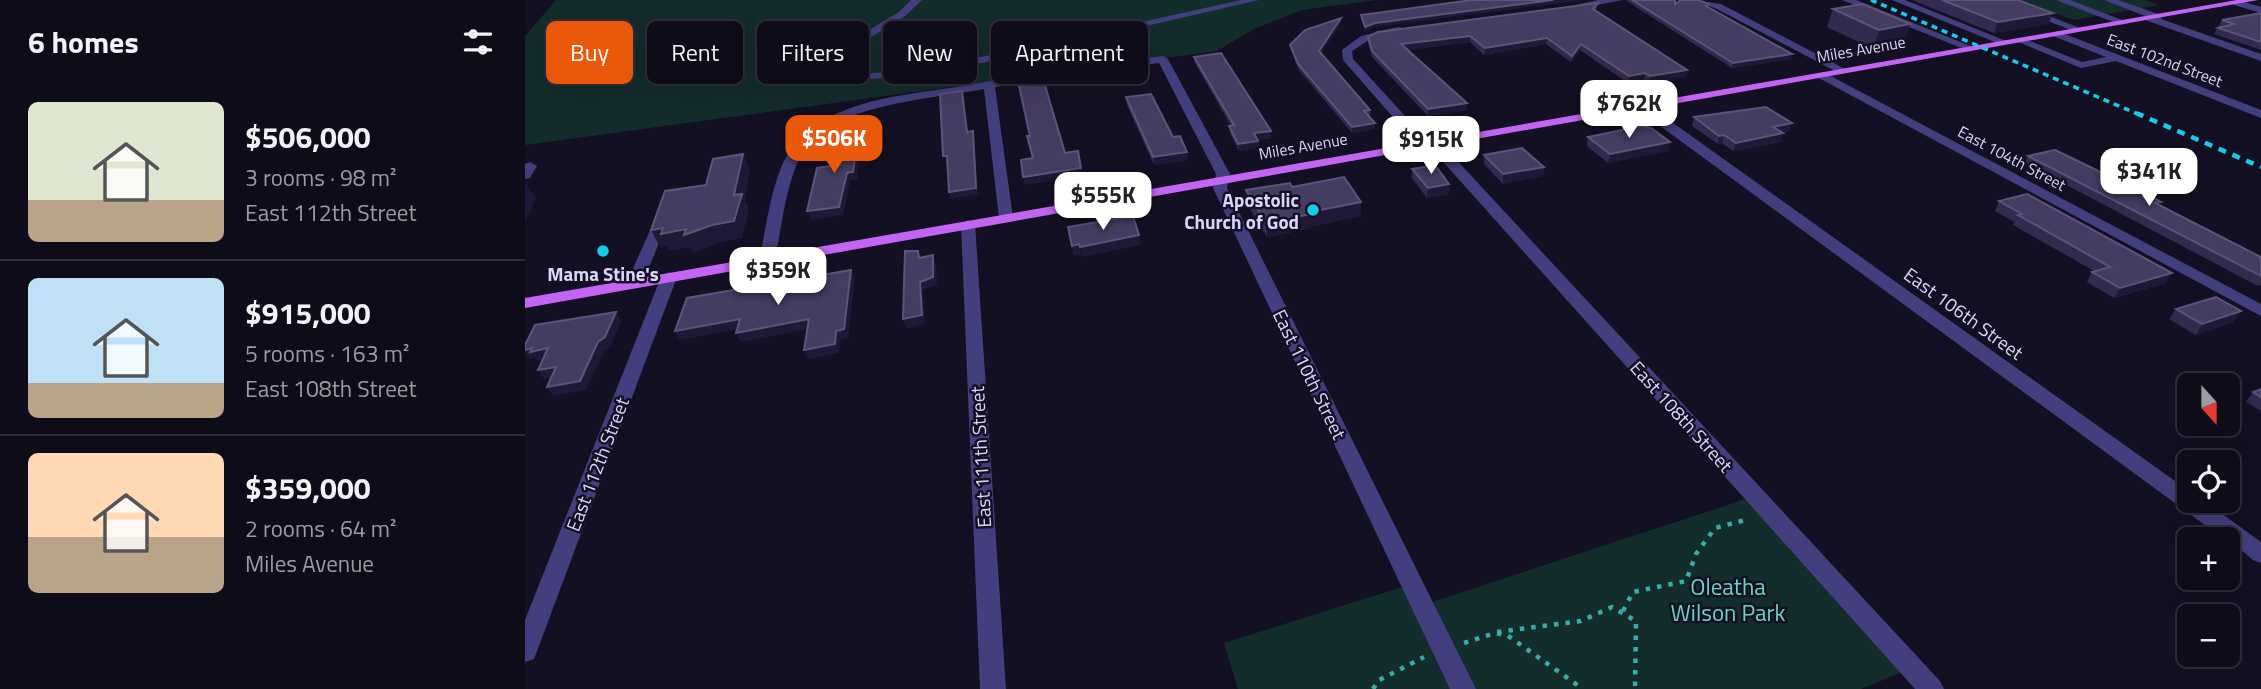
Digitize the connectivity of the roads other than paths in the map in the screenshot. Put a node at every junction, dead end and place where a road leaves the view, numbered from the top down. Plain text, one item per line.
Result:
1 (917, 0) edge
2 (1254, 0) edge
3 (1618, 0) edge
4 (1698, 0) edge
5 (1847, 0) edge
6 (1897, 0) edge
7 (1999, 0) edge
8 (2061, 0) edge
9 (2109, 0) edge
10 (2246, 1) edge
11 (1564, 8) edge
12 (2261, 10) edge
13 (2153, 18) junction
14 (2125, 23) junction
15 (1415, 28) edge
16 (2080, 30) junction
17 (2057, 34) junction
18 (2021, 41) junction
19 (2006, 43) junction
20 (1973, 49) junction
21 (2116, 58) junction
22 (2261, 58) edge
23 (1843, 71) junction
24 (1821, 75) junction
25 (989, 85) junction
26 (1641, 106) junction
27 (2261, 114) edge
28 (1429, 144) junction
29 (1221, 180) junction
30 (1006, 218) junction
31 (968, 224) junction
32 (659, 226) edge
33 (768, 260) junction
34 (669, 278) junction
35 (634, 284) junction
36 (525, 303) edge
37 (2261, 311) edge
38 (2261, 554) edge
39 (525, 651) edge
40 (993, 689) edge
41 (1463, 689) edge
42 (1931, 689) edge

1 - 2 street
3 - 11 street
4 - 23 street
5 - 20 street
6 - 19 street
7 - 16 street
8 - 14 street
9 - 13 street
10 - 12 street
10 - 13 main road, Miles Avenue
13 - 14 main road, Miles Avenue
13 - 22 street
14 - 16 main road, Miles Avenue
15 - 28 street, East 108th Street
16 - 17 main road, Miles Avenue
17 - 18 main road, Miles Avenue
17 - 21 street, East 102nd Street
18 - 19 main road, Miles Avenue
18 - 21 street
19 - 20 main road, Miles Avenue
20 - 23 main road, Miles Avenue
21 - 27 street, East 102nd Street
23 - 24 main road, Miles Avenue
24 - 26 main road, Miles Avenue
24 - 37 street, East 104th Street
25 - 29 street, East 110th Street
25 - 30 street
25 - 33 street
26 - 28 main road, Miles Avenue
26 - 38 street, East 106th Street
28 - 29 main road, Miles Avenue
28 - 42 street, East 108th Street
29 - 30 main road, Miles Avenue
29 - 41 street, East 110th Street
30 - 31 main road, Miles Avenue
31 - 33 main road, Miles Avenue
31 - 40 street, East 111th Street
32 - 35 street
33 - 34 main road, Miles Avenue
34 - 35 main road, Miles Avenue
34 - 39 street, East 112th Street
35 - 36 main road, Miles Avenue

